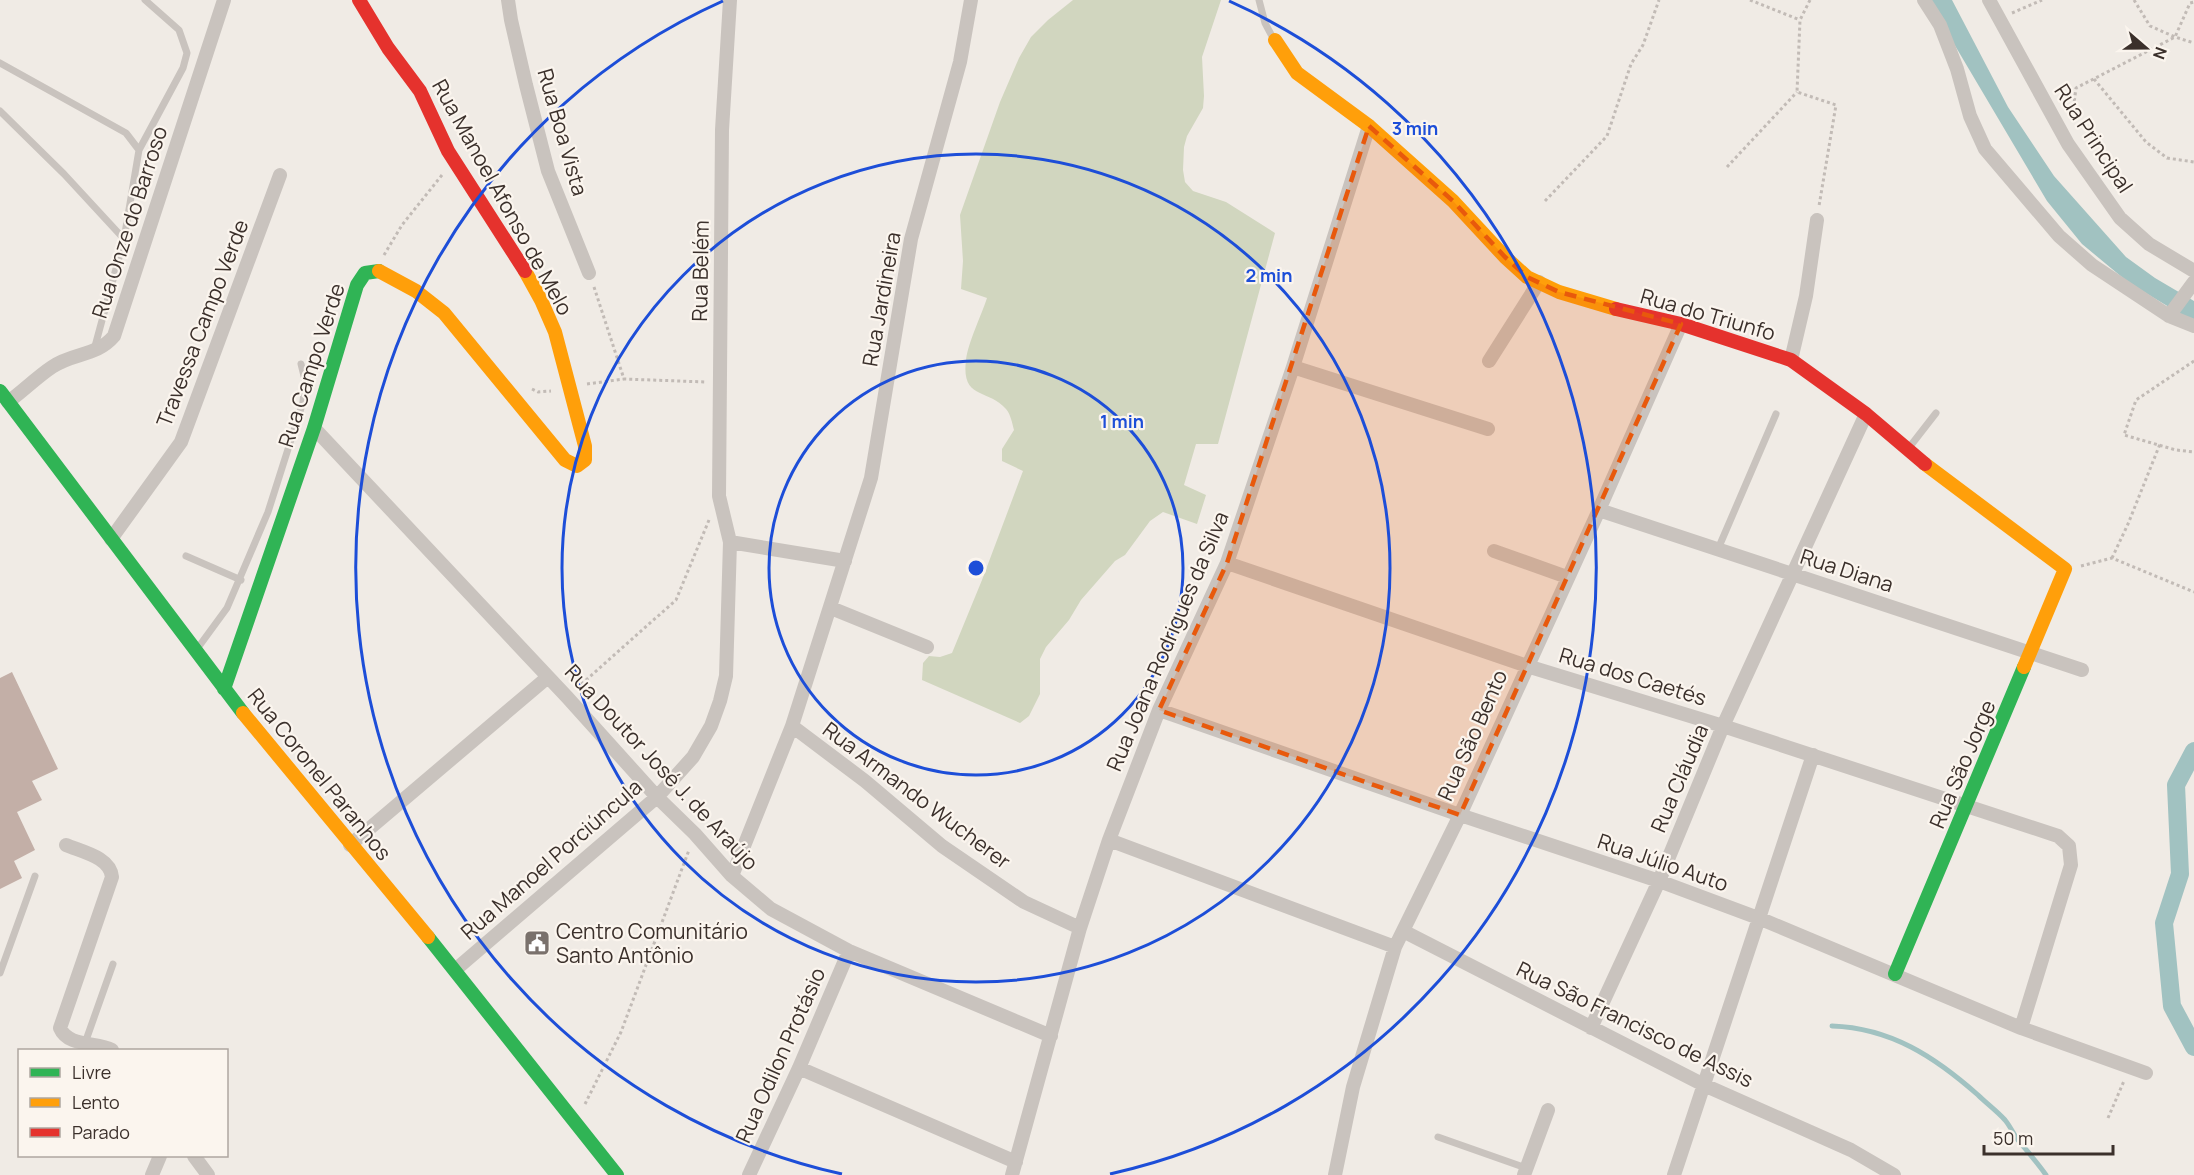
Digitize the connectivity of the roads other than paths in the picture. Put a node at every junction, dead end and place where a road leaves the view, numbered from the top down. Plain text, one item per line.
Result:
1 (145, 0) edge
2 (224, 0) edge
3 (359, 0) edge
4 (508, 0) edge
5 (730, 0) edge
6 (1259, 0) edge
7 (1924, 0) edge
8 (1989, 0) edge
9 (972, 1) edge
10 (1275, 40) joint
11 (0, 63) edge
12 (0, 111) edge
13 (1369, 126) junction
14 (139, 150) junction
15 (280, 176) dead end
16 (1817, 220) road end
17 (124, 239) junction
18 (2194, 271) edge
19 (589, 273) road end
20 (1539, 282) junction
21 (2191, 285) edge
22 (2170, 314) junction
23 (1681, 324) junction
24 (2194, 326) edge
25 (93, 352) junction
26 (1791, 360) junction
27 (1490, 361) dead end
28 (301, 364) dead end
29 (1293, 367) junction
30 (4, 397) edge
31 (1936, 412) dead end
32 (1776, 414) dead end
33 (1866, 414) junction
34 (314, 428) junction
35 (1488, 429) dead end
36 (555, 448) joint
37 (1907, 450) junction
38 (1599, 510) junction
39 (111, 539) junction
40 (730, 542) junction
41 (1718, 549) junction
42 (1494, 551) dead end
43 (186, 556) dead end
44 (845, 561) junction
45 (1227, 563) junction
46 (2065, 569) joint
47 (1793, 575) junction
48 (1567, 577) junction
49 (241, 580) junction
50 (831, 608) junction
51 (927, 647) dead end
52 (195, 651) junction
53 (2032, 653) junction
54 (1527, 666) junction
55 (2082, 670) dead end
56 (548, 677) junction
57 (224, 689) junction
58 (1158, 710) junction
59 (792, 726) junction
60 (1723, 726) junction
61 (1813, 755) junction
62 (657, 797) junction
63 (1966, 808) junction
64 (1460, 815) junction
65 (1109, 840) junction
66 (66, 845) dead end
67 (350, 845) junction
68 (35, 876) dead end
69 (732, 876) junction
70 (1659, 881) junction
71 (1761, 919) junction
72 (1080, 928) junction
73 (1403, 931) junction
74 (1395, 947) junction
75 (849, 951) junction
76 (113, 964) dead end
77 (454, 970) junction
78 (0, 973) edge
79 (1895, 974) junction
80 (1591, 1028) junction
81 (2021, 1028) junction
82 (1051, 1036) junction
83 (85, 1043) junction
84 (108, 1049) edge
85 (799, 1068) junction
86 (2146, 1073) dead end
87 (1704, 1085) junction
88 (1548, 1110) dead end
89 (1438, 1137) dead end
90 (159, 1157) edge
91 (195, 1157) edge
92 (1014, 1168) edge
93 (1525, 1172) edge
94 (152, 1175) edge
95 (207, 1175) edge
96 (617, 1175) edge
97 (749, 1175) edge
98 (1335, 1175) edge
99 (1674, 1175) edge
100 (1893, 1175) edge

1 - 14 lane
2 - 25 street, Rua Onze do Barroso
3 - 36 street, Rua Manoel Afonso de Melo
4 - 19 street, Rua Boa Vista
5 - 40 street, Rua Belém
6 - 10 lane, Rua do Triunfo
7 - 22 street
8 - 18 street, Rua Principal
9 - 44 street, Rua Jardineira
10 - 13 street, Rua do Triunfo
11 - 14 lane
12 - 17 lane
13 - 20 street, Rua do Triunfo
13 - 29 street, Rua Joana Rodrigues da Silva
14 - 17 lane
15 - 39 street, Travessa Campo Verde
16 - 26 street
17 - 25 lane
20 - 23 street, Rua do Triunfo
20 - 27 street
21 - 22 street
22 - 24 street
23 - 26 street, Rua do Triunfo
23 - 38 street, Rua São Bento
25 - 30 street, Rua Onze do Barroso
26 - 33 street, Rua do Triunfo
28 - 49 lane
29 - 35 street
29 - 45 street, Rua Joana Rodrigues da Silva
30 - 39 street, Rua Coronel Paranhos
31 - 37 lane
32 - 41 lane
33 - 37 street, Rua do Triunfo
33 - 47 street, Rua Cláudia
34 - 36 street, Rua Campo Verde
34 - 56 street, Rua Doutor José J. de Araújo
34 - 57 street, Rua Campo Verde
37 - 46 street, Rua do Triunfo
38 - 41 street, Rua Diana
38 - 48 street, Rua São Bento
39 - 52 street, Rua Coronel Paranhos
40 - 44 street
40 - 62 street, Rua Manoel Porciúncula
41 - 47 street, Rua Diana
42 - 48 street
43 - 49 lane
44 - 50 street, Rua Jardineira
45 - 54 street, Rua dos Caetés
45 - 58 street, Rua Joana Rodrigues da Silva
46 - 53 street, Rua São Jorge
47 - 53 street, Rua Diana
47 - 60 street, Rua Cláudia
48 - 54 street, Rua São Bento
49 - 52 lane
50 - 51 street
50 - 59 street, Rua Jardineira
52 - 57 street, Rua Coronel Paranhos
53 - 55 street, Rua Diana
53 - 63 street, Rua São Jorge
54 - 60 street, Rua dos Caetés
54 - 64 street, Rua São Bento
56 - 62 street, Rua Doutor José J. de Araújo
56 - 67 street
57 - 67 street, Rua Coronel Paranhos
58 - 64 street, Rua Júlio Auto
58 - 65 street, Rua Joana Rodrigues da Silva
59 - 69 street, Rua Jardineira
59 - 72 street, Rua Armando Wucherer
60 - 61 street, Rua dos Caetés
60 - 70 street, Rua Cláudia
61 - 63 street, Rua dos Caetés
61 - 71 street
62 - 69 street, Rua Doutor José J. de Araújo
62 - 77 street, Rua Manoel Porciúncula
63 - 79 street, Rua São Jorge
63 - 81 street, Rua dos Caetés
64 - 70 street, Rua Júlio Auto
64 - 73 street, Rua São Bento
65 - 72 street, Rua Joana Rodrigues da Silva
65 - 74 street
66 - 83 street
67 - 77 street, Rua Coronel Paranhos
68 - 78 lane
69 - 75 street, Rua Doutor José J. de Araújo
70 - 71 street, Rua Júlio Auto
70 - 80 street, Rua Cláudia
71 - 79 street, Rua Júlio Auto
71 - 87 street
72 - 82 street, Rua Joana Rodrigues da Silva
73 - 74 street, Rua São Bento
73 - 80 street, Rua São Francisco de Assis
74 - 98 street, Rua São Bento
75 - 82 street, Rua Doutor José J. de Araújo
75 - 85 street, Rua Odilon Protásio
76 - 83 lane
77 - 96 street, Rua Coronel Paranhos
79 - 81 street, Rua Júlio Auto
80 - 87 street, Rua São Francisco de Assis
81 - 86 street, Rua Júlio Auto
82 - 92 street, Rua Joana Rodrigues da Silva
83 - 84 street
85 - 92 street
85 - 97 street, Rua Odilon Protásio
87 - 99 street
87 - 100 street, Rua São Francisco de Assis
88 - 93 street
89 - 93 lane
90 - 94 street
91 - 95 street

